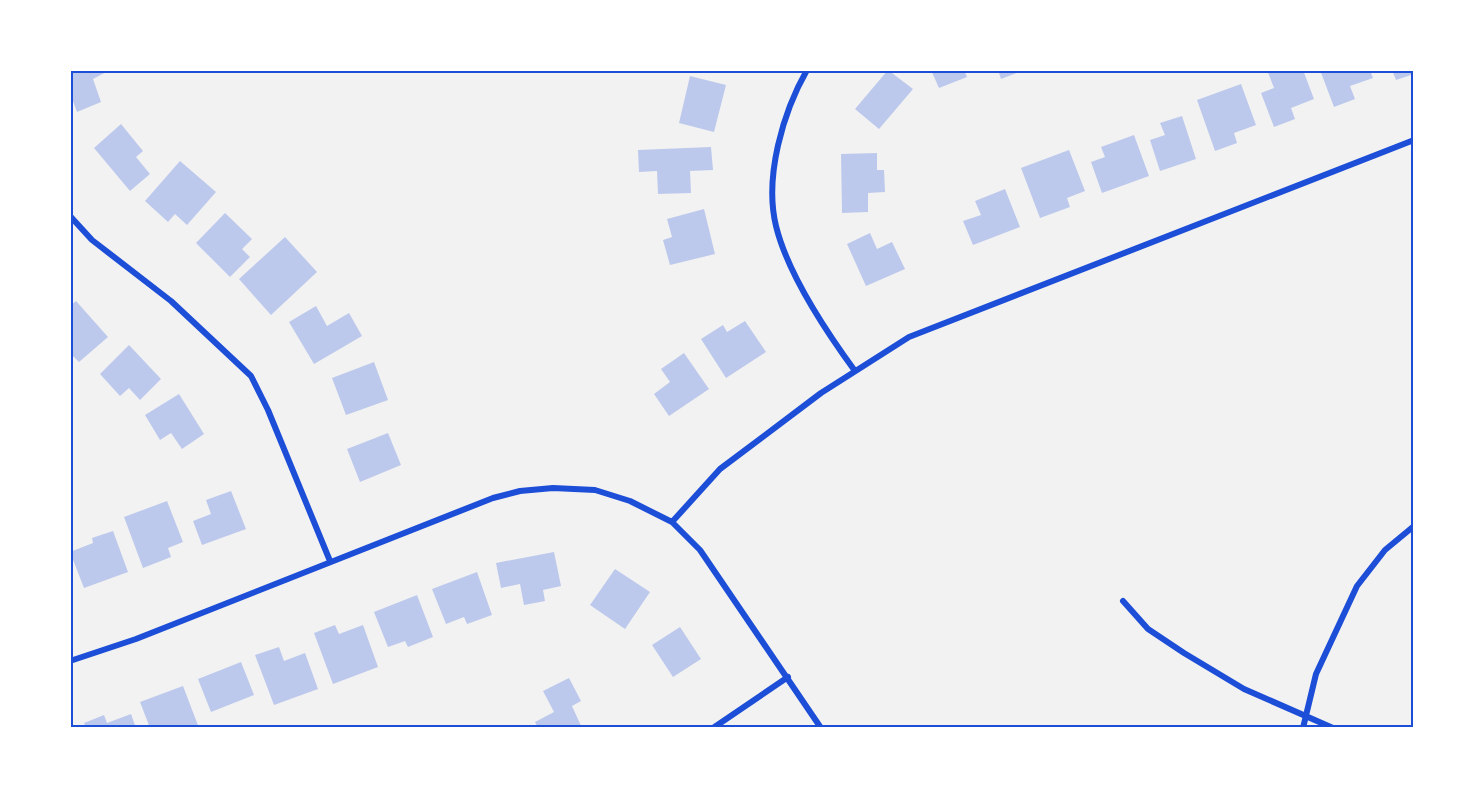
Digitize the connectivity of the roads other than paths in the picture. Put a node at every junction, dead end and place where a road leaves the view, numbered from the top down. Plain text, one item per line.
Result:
1 (807, 70) edge
2 (1413, 140) edge
3 (70, 216) edge
4 (855, 371) junction
5 (672, 522) junction
6 (1413, 526) edge
7 (330, 561) junction
8 (1123, 600) dead end
9 (70, 661) edge
10 (788, 677) junction
11 (1306, 716) junction
12 (713, 728) edge
13 (821, 728) edge
14 (1303, 728) edge
15 (1333, 728) edge

1 - 4 street
2 - 4 street
3 - 7 street
4 - 5 street
5 - 7 street
5 - 10 street
6 - 11 street
7 - 9 street
8 - 11 street
10 - 12 street
10 - 13 street
11 - 14 street
11 - 15 street

